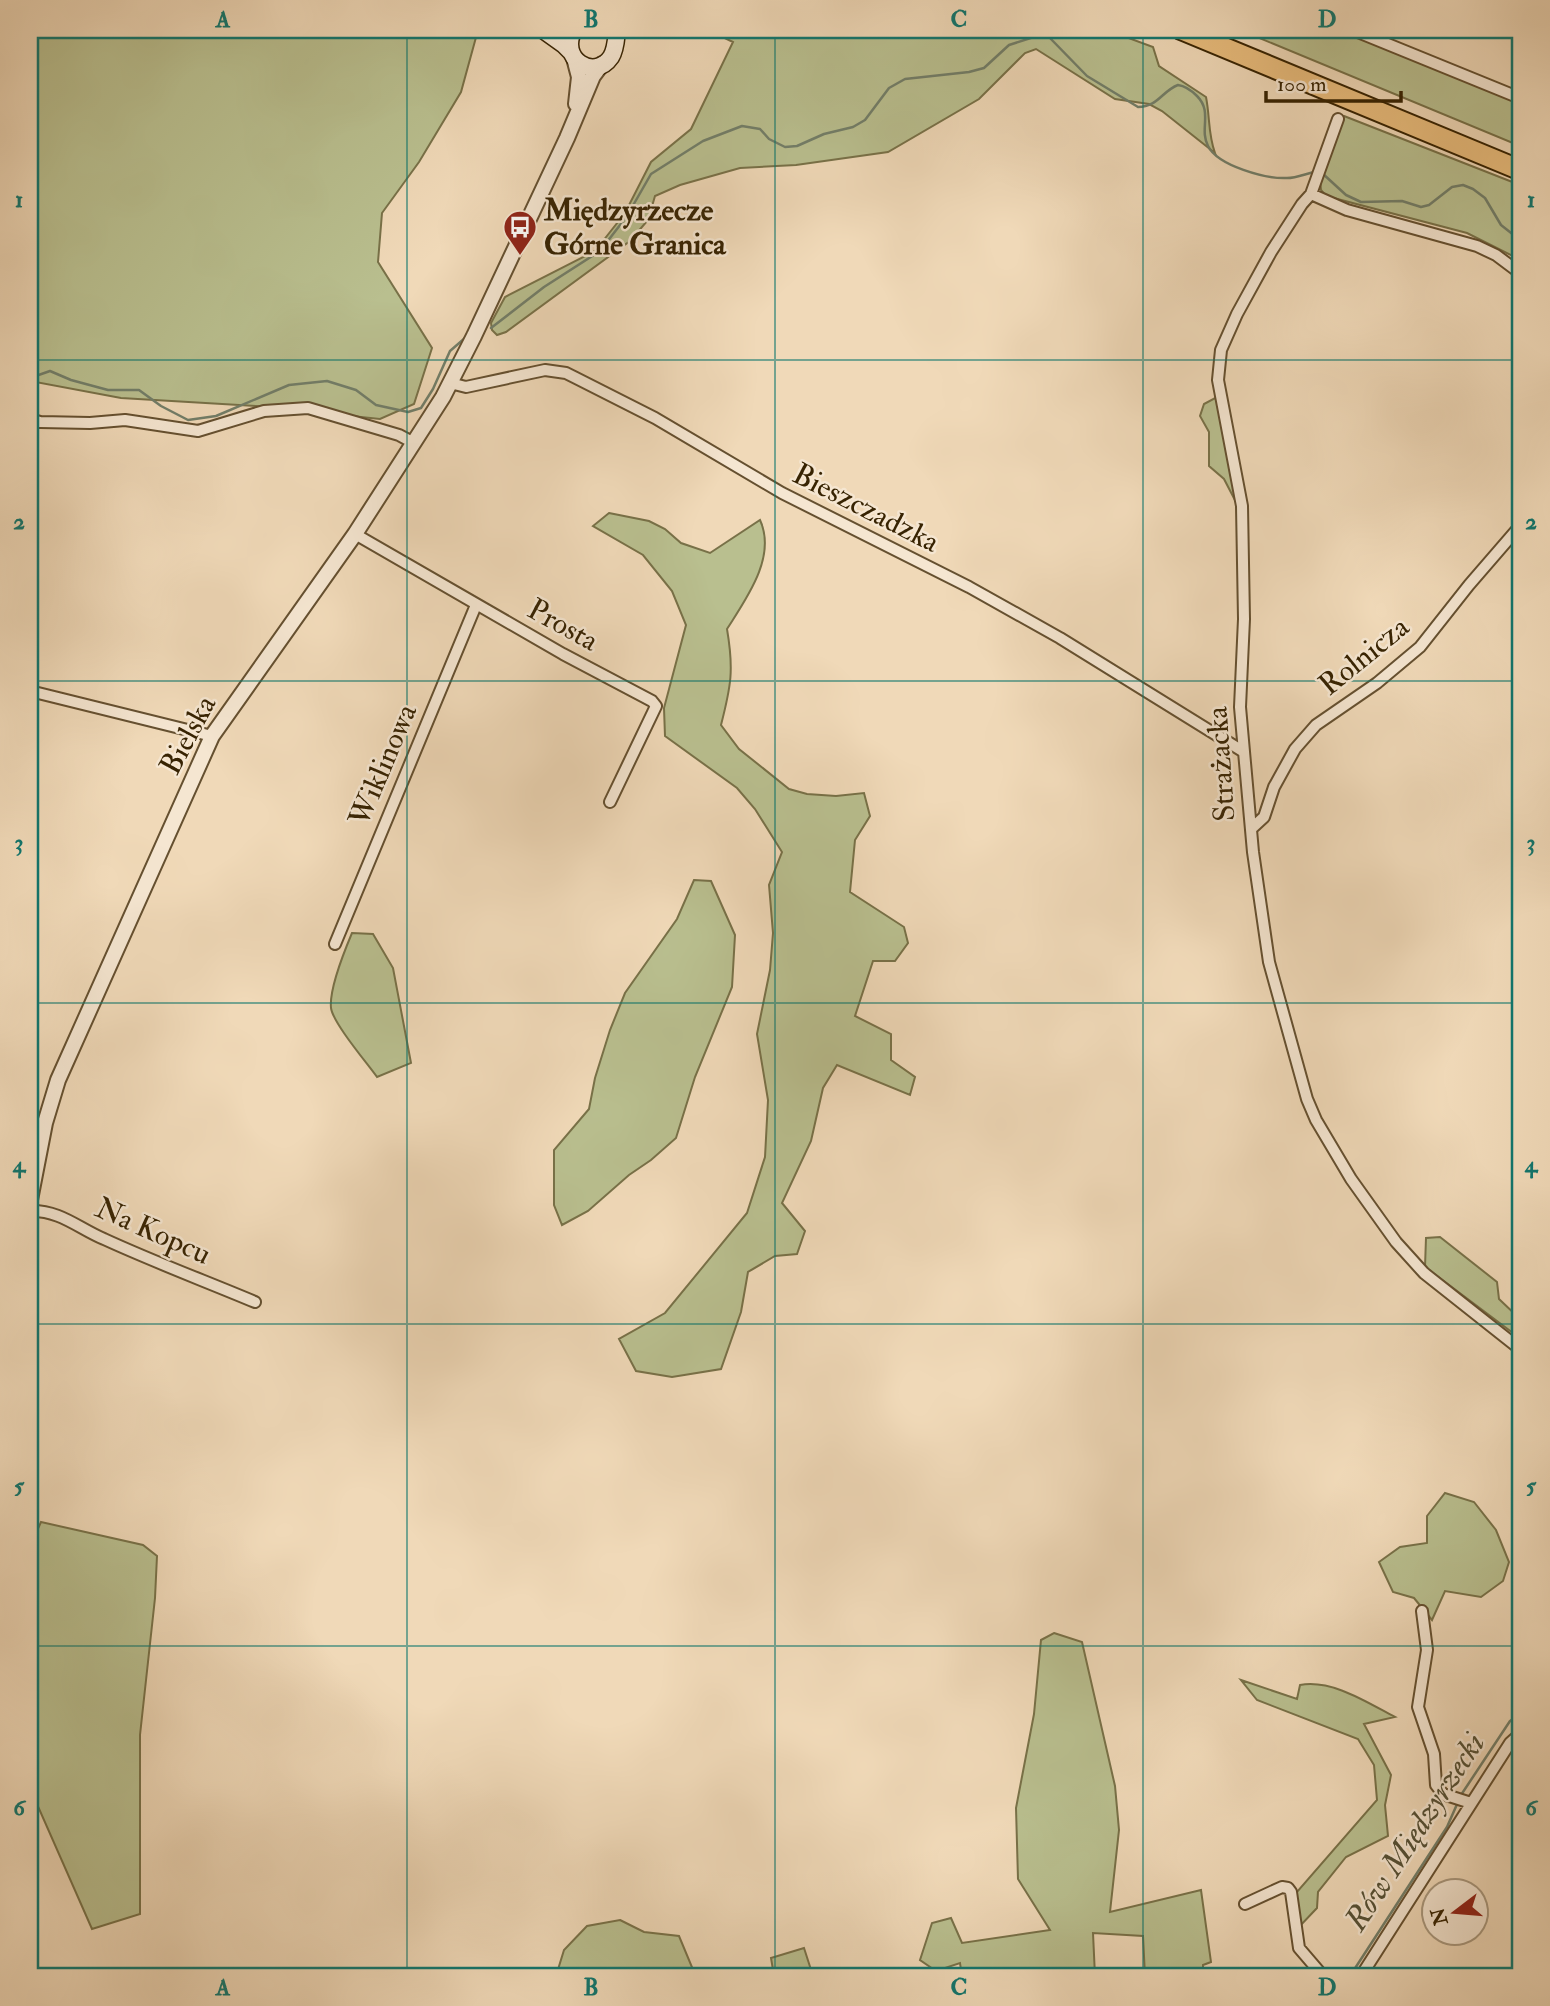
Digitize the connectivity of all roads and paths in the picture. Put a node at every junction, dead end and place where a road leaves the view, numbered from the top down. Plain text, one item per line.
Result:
1 (543, 30) edge
2 (574, 30) edge
3 (1182, 30) edge
4 (1216, 30) edge
5 (1353, 30) edge
6 (614, 34) edge
7 (572, 55) junction
8 (602, 64) junction
9 (1520, 98) edge
10 (1338, 119) dead end
11 (572, 126) junction
12 (1520, 156) edge
13 (1520, 170) edge
14 (1311, 194) junction
15 (1520, 273) edge
16 (450, 383) junction
17 (30, 419) edge
18 (414, 443) junction
19 (1520, 526) edge
20 (355, 534) junction
21 (476, 605) junction
22 (30, 691) edge
23 (212, 736) junction
24 (1244, 752) junction
25 (610, 802) dead end
26 (1251, 829) junction
27 (335, 944) dead end
28 (30, 1200) edge
29 (30, 1210) edge
30 (255, 1302) dead end
31 (1520, 1349) edge
32 (1422, 1611) dead end
33 (1520, 1734) edge
34 (1468, 1802) junction
35 (1245, 1904) dead end
36 (1323, 1976) edge
37 (1362, 1976) edge

1 - 7 main road
2 - 7 main road
3 - 13 highway
4 - 12 highway
5 - 9 street
6 - 8 main road
7 - 8 main road
7 - 11 street
8 - 11 street
10 - 14 street, Strażacka
11 - 16 street, Bielska
14 - 15 street
14 - 24 street, Strażacka
16 - 18 street, Bielska
16 - 24 street, Bieszczadzka
17 - 18 street
18 - 20 street, Bielska
19 - 26 street, Rolnicza
20 - 21 street, Prosta
20 - 23 street, Bielska
21 - 25 street, Prosta
21 - 27 street, Wiklinowa
22 - 23 street
23 - 28 street, Bielska
24 - 26 street, Strażacka
26 - 31 street, Strażacka
29 - 30 street, Na Kopcu
32 - 34 street
33 - 34 street
34 - 37 street
35 - 36 street

